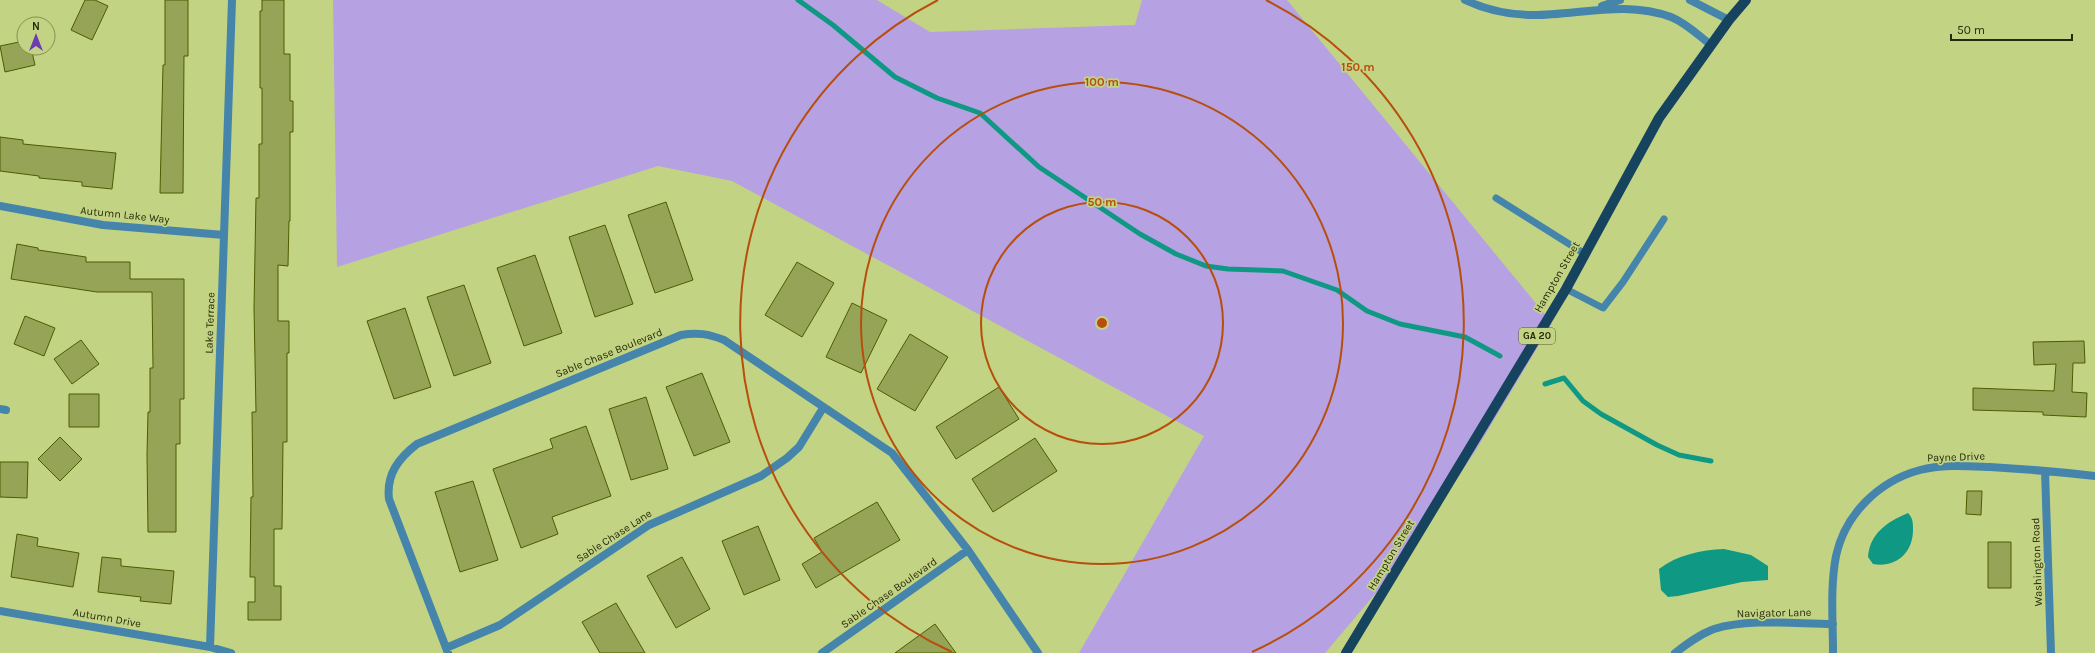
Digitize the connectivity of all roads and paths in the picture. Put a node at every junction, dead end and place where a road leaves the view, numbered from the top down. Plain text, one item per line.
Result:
1 (232, 0) edge
2 (1465, 0) edge
3 (1620, 0) edge
4 (1690, 0) edge
5 (1746, 0) edge
6 (1598, 8) junction
7 (1729, 20) junction
8 (1711, 45) junction
9 (1496, 198) dead end
10 (0, 206) edge
11 (1664, 219) dead end
12 (224, 235) junction
13 (1585, 254) junction
14 (1566, 289) junction
15 (823, 408) junction
16 (2045, 470) junction
17 (2095, 476) edge
18 (968, 550) junction
19 (0, 611) edge
20 (1833, 624) junction
21 (210, 647) junction
22 (447, 650) edge
23 (231, 653) edge
24 (822, 653) edge
25 (1038, 653) edge
26 (1346, 653) edge
27 (1675, 653) edge
28 (1833, 653) edge
29 (2051, 653) edge

1 - 12 street, Lake Terrace
2 - 6 street
3 - 6 street
4 - 7 street
5 - 7 main road, Hampton Street / GA 20
6 - 8 street
7 - 8 main road, Hampton Street / GA 20
8 - 13 main road, Hampton Street / GA 20
9 - 13 lane
10 - 12 street, Autumn Lake Way
11 - 14 lane
12 - 21 street, Lake Terrace
13 - 14 main road, Hampton Street / GA 20
14 - 26 main road, Hampton Street / GA 20
15 - 18 street, Sable Chase Boulevard
15 - 22 street, Sable Chase Lane
15 - 22 street, Sable Chase Boulevard
16 - 17 street, Payne Drive
16 - 20 street, Payne Drive
16 - 29 street, Washington Road
18 - 24 street, Sable Chase Boulevard
18 - 25 street, Sable Chase Boulevard
19 - 21 street, Autumn Drive
20 - 27 street, Navigator Lane
20 - 28 street, Payne Drive
21 - 23 street, Autumn Drive

